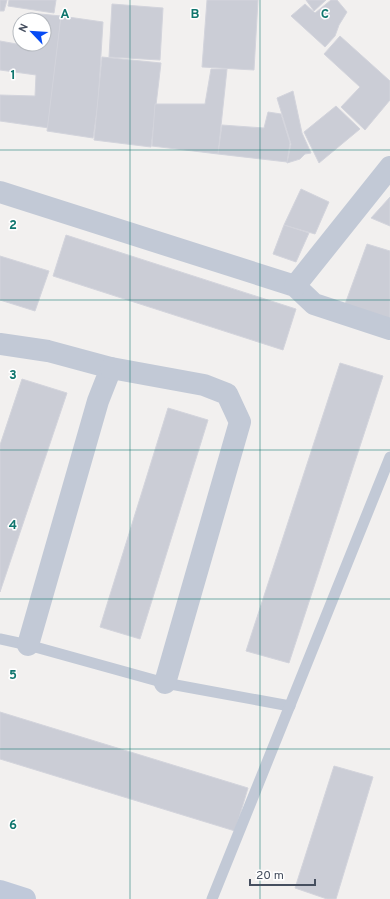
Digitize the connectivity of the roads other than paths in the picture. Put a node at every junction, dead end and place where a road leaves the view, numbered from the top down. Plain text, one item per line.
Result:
1 (390, 167) edge
2 (0, 192) edge
3 (295, 286) junction
4 (390, 329) edge
5 (0, 344) edge
6 (111, 368) junction
7 (390, 457) edge
8 (0, 640) edge
9 (28, 645) junction
10 (165, 682) junction
11 (290, 706) junction
12 (0, 891) edge
13 (25, 899) edge
14 (212, 899) edge

1 - 3 street
2 - 3 street
3 - 4 street
5 - 6 street
6 - 9 street
6 - 10 street
7 - 11 lane
8 - 9 lane
9 - 10 lane
10 - 11 lane
11 - 14 lane
12 - 13 main road

